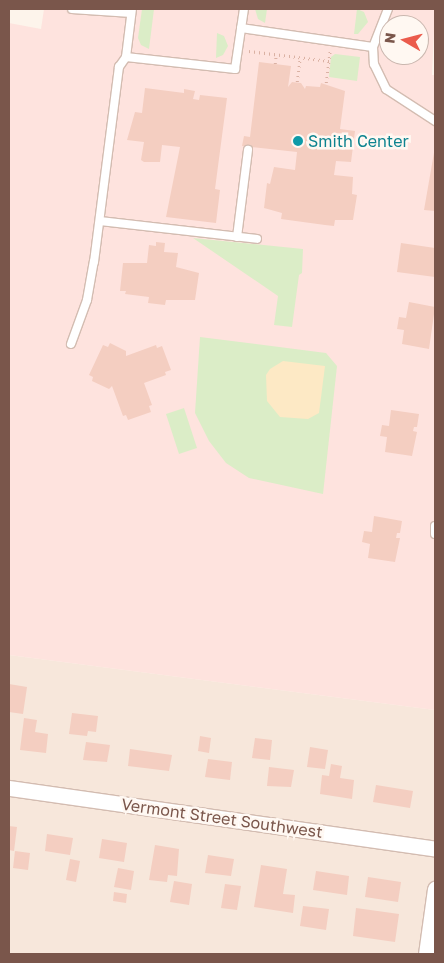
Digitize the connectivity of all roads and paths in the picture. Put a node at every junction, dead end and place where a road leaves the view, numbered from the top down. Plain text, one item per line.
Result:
1 (72, 9) edge
2 (244, 9) edge
3 (388, 9) edge
4 (132, 11) edge
5 (241, 28) junction
6 (332, 41) junction
7 (373, 47) junction
8 (249, 51) dead end
9 (276, 54) junction
10 (126, 57) junction
11 (300, 58) junction
12 (329, 61) junction
13 (274, 64) dead end
14 (297, 82) dead end
15 (326, 83) dead end
16 (435, 120) edge
17 (248, 150) dead end
18 (100, 221) junction
19 (237, 237) junction
20 (257, 239) dead end
21 (71, 344) dead end
22 (435, 526) edge
23 (435, 534) edge
24 (9, 788) edge
25 (435, 849) edge
26 (435, 889) edge
27 (426, 954) edge

1 - 4 lane
2 - 5 lane
3 - 7 lane
4 - 10 lane
5 - 6 lane
5 - 10 lane
6 - 7 lane
6 - 12 path
7 - 16 lane
8 - 9 path
9 - 11 path
9 - 13 path
10 - 18 lane
11 - 12 path
11 - 14 path
12 - 15 path
17 - 19 lane
18 - 19 lane
18 - 21 lane
19 - 20 lane
22 - 23 lane
24 - 25 street, Vermont Street Southwest
26 - 27 street

